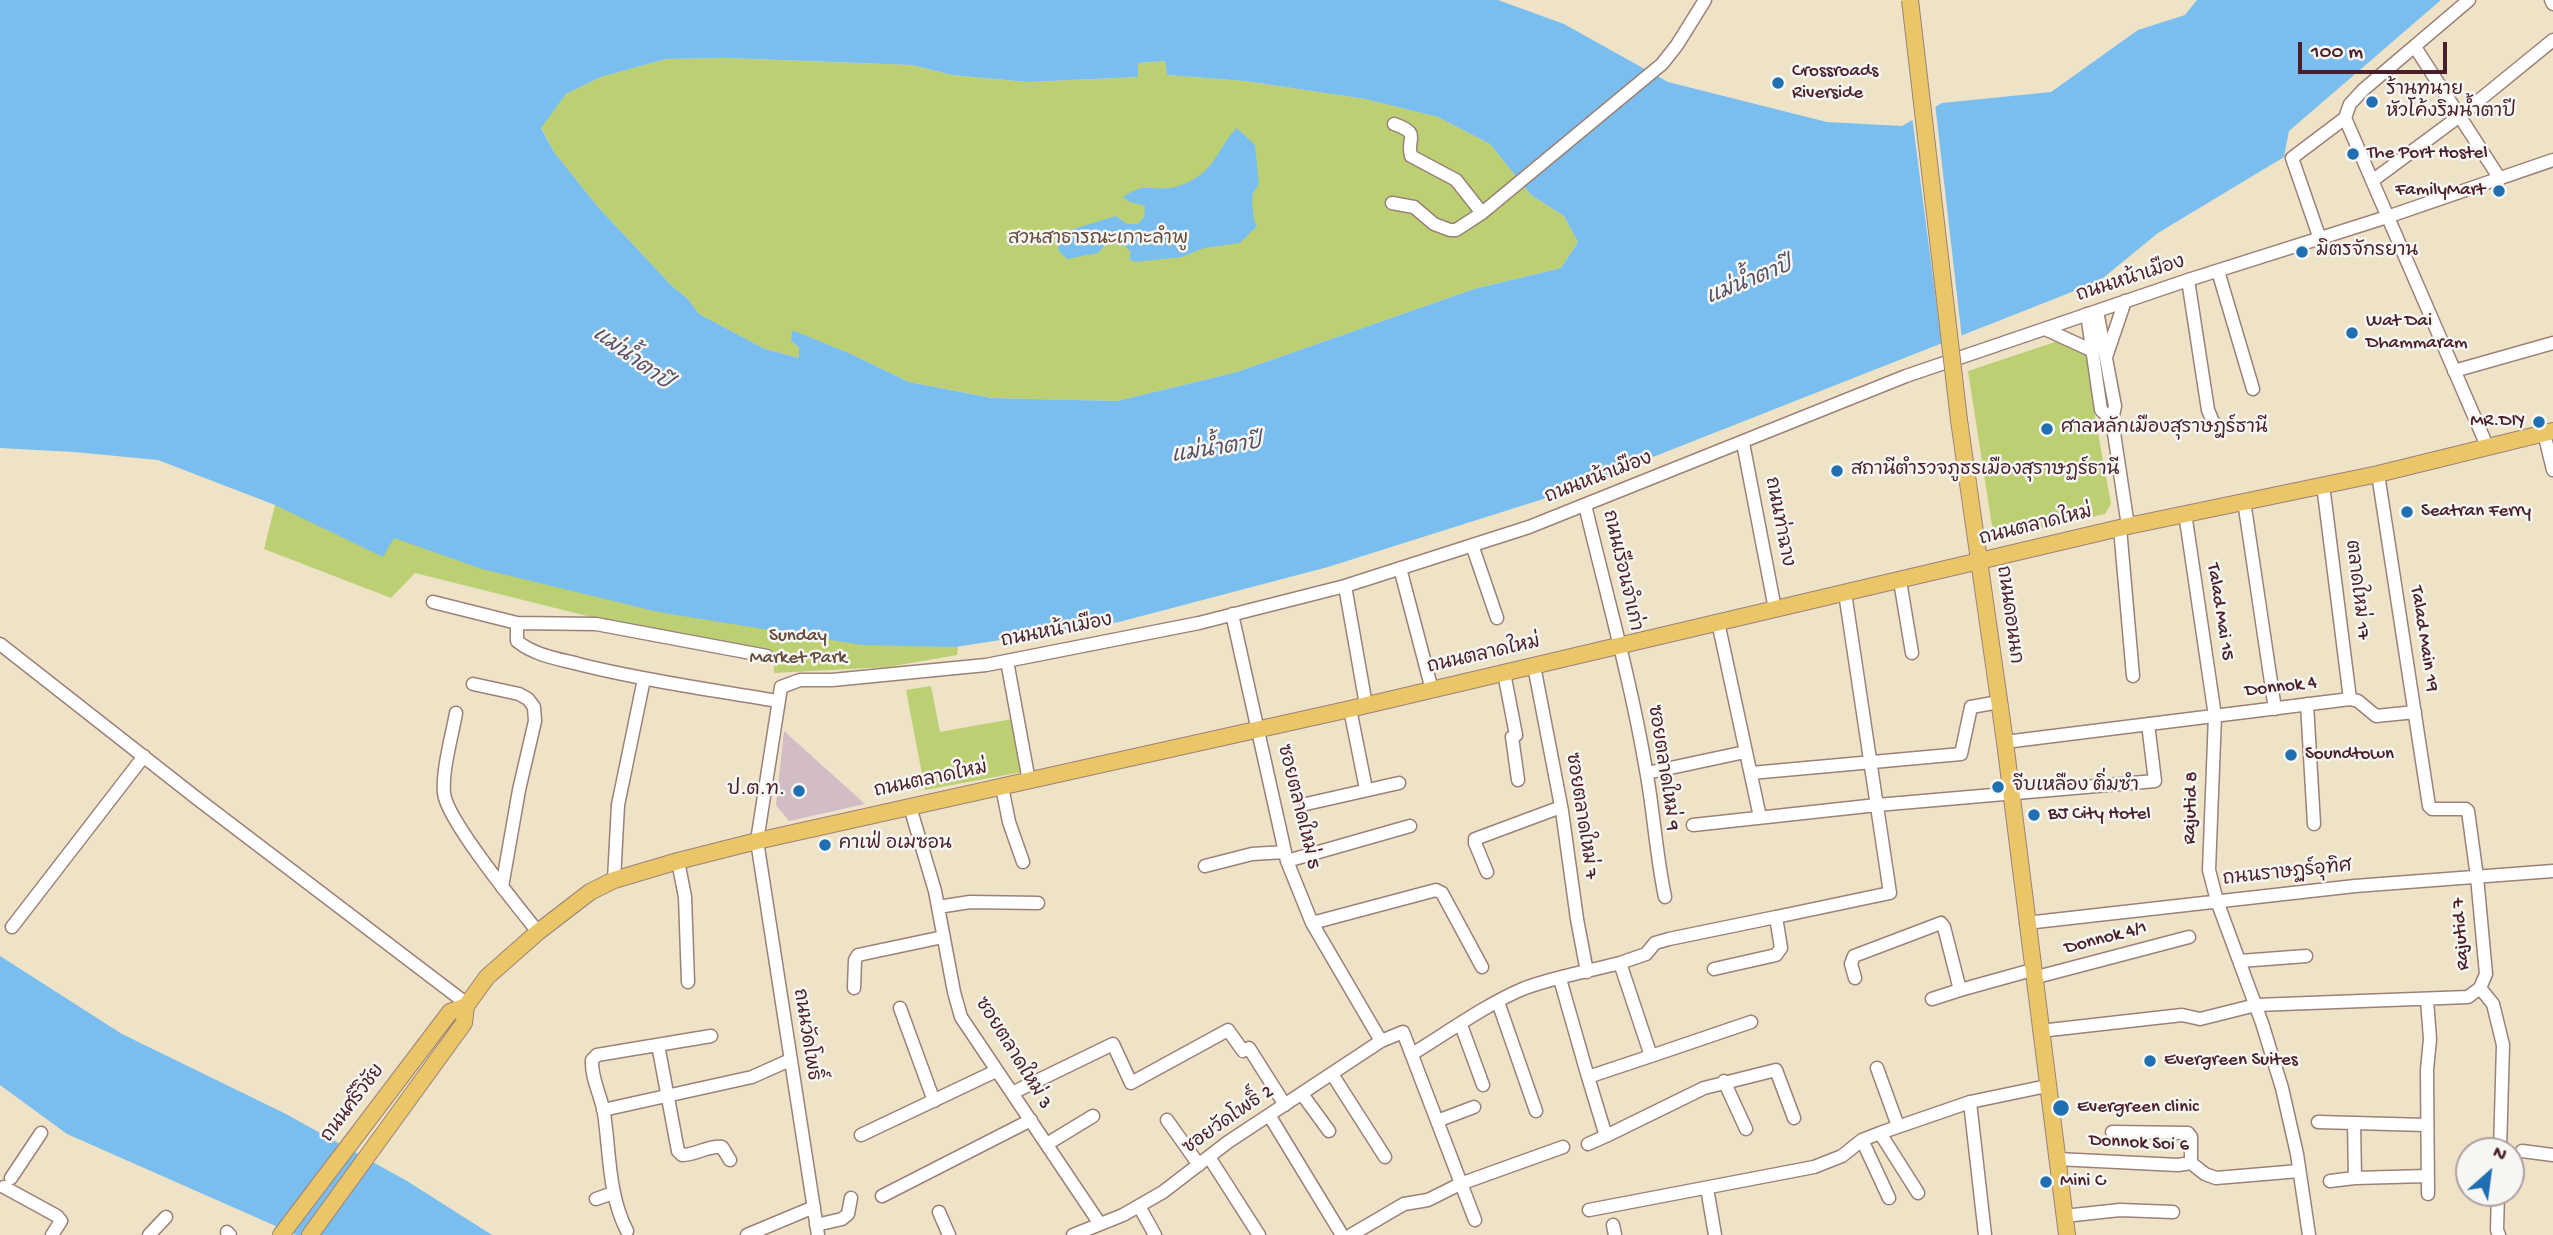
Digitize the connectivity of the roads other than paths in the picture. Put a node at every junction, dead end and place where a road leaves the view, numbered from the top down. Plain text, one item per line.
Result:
1 (1705, 0) edge
2 (1910, 0) edge
3 (2469, 0) edge
4 (2553, 40) edge
5 (2415, 47) junction
6 (2461, 115) junction
7 (2345, 118) junction
8 (1394, 124) dead end
9 (2553, 160) edge
10 (2500, 178) junction
11 (2372, 181) junction
12 (1392, 203) dead end
13 (1482, 213) junction
14 (2387, 217) junction
15 (2320, 239) junction
16 (2218, 271) junction
17 (2188, 280) junction
18 (2125, 301) junction
19 (2092, 313) junction
20 (2045, 329) junction
21 (2553, 343) edge
22 (2093, 351) junction
23 (2106, 357) junction
24 (2454, 371) junction
25 (2253, 389) dead end
26 (2112, 420) junction
27 (2221, 428) dead end
28 (2549, 432) edge
29 (1743, 443) junction
30 (2487, 446) junction
31 (2553, 470) edge
32 (2378, 474) junction
33 (2323, 485) junction
34 (2244, 501) junction
35 (1586, 505) junction
36 (2185, 513) junction
37 (2124, 527) junction
38 (1472, 545) junction
39 (1979, 563) junction
40 (1400, 568) junction
41 (1900, 581) junction
42 (1345, 586) junction
43 (1845, 593) junction
44 (433, 602) dead end
45 (1775, 609) junction
46 (1231, 614) junction
47 (1497, 618) dead end
48 (1718, 622) junction
49 (517, 623) junction
50 (0, 644) edge
51 (1619, 646) junction
52 (1912, 653) dead end
53 (767, 656) dead end
54 (1007, 661) junction
55 (1534, 666) junction
56 (1504, 673) junction
57 (2133, 676) dead end
58 (644, 679) junction
59 (473, 684) dead end
60 (1433, 690) junction
61 (2350, 699) junction
62 (778, 701) junction
63 (2000, 702) junction
64 (2306, 704) junction
65 (1358, 707) junction
66 (2275, 709) junction
67 (2415, 712) junction
68 (456, 713) dead end
69 (2215, 716) junction
70 (2148, 724) junction
71 (1259, 729) junction
72 (2005, 742) junction
73 (1745, 752) junction
74 (144, 757) junction
75 (1870, 761) junction
76 (1647, 773) junction
77 (1751, 773) junction
78 (1518, 780) dead end
79 (1029, 781) junction
80 (1399, 783) dead end
81 (1002, 786) junction
82 (1366, 789) junction
83 (2011, 794) junction
84 (1306, 804) dead end
85 (1877, 805) junction
86 (910, 807) junction
87 (1561, 807) junction
88 (2432, 809) joint
89 (1760, 817) junction
90 (2314, 824) dead end
91 (1693, 825) dead end
92 (1410, 826) dead end
93 (757, 841) junction
94 (1286, 857) junction
95 (678, 861) junction
96 (1023, 862) dead end
97 (1205, 866) dead end
98 (2553, 871) edge
99 (1487, 872) dead end
100 (2477, 877) junction
101 (614, 880) junction
102 (502, 887) junction
103 (1665, 897) dead end
104 (2217, 901) junction
105 (1038, 903) dead end
106 (937, 907) junction
107 (1776, 917) junction
108 (1312, 923) junction
109 (2026, 923) junction
110 (12, 927) dead end
111 (538, 932) junction
112 (943, 937) junction
113 (2189, 937) dead end
114 (2306, 956) dead end
115 (2239, 961) junction
116 (1620, 963) junction
117 (1482, 967) dead end
118 (1714, 969) dead end
119 (1587, 972) junction
120 (2032, 974) junction
121 (1855, 978) dead end
122 (1560, 979) junction
123 (688, 982) dead end
124 (854, 988) dead end
125 (2480, 988) junction
126 (1960, 990) junction
127 (1933, 999) dead end
128 (2427, 1000) junction
129 (1499, 1002) junction
130 (466, 1005) junction
131 (2256, 1005) junction
132 (900, 1008) dead end
133 (1751, 1023) dead end
134 (1461, 1025) junction
135 (2040, 1031) junction
136 (711, 1036) dead end
137 (1381, 1041) junction
138 (658, 1045) junction
139 (1412, 1054) junction
140 (1651, 1056) junction
141 (790, 1060) junction
142 (1877, 1068) dead end
143 (996, 1071) junction
144 (1332, 1074) junction
145 (1588, 1077) junction
146 (1724, 1082) junction
147 (1483, 1085) dead end
148 (2047, 1086) junction
149 (1012, 1093) junction
150 (1303, 1094) junction
151 (668, 1096) junction
152 (934, 1101) junction
153 (1970, 1102) junction
154 (1285, 1105) junction
155 (1474, 1107) dead end
156 (603, 1110) junction
157 (1536, 1111) dead end
158 (1269, 1115) junction
159 (1093, 1116) dead end
160 (1794, 1118) dead end
161 (1031, 1120) junction
162 (1167, 1120) dead end
163 (1437, 1121) junction
164 (2318, 1122) dead end
165 (2354, 1123) junction
166 (2426, 1125) junction
167 (1898, 1126) junction
168 (1746, 1129) dead end
169 (1329, 1131) dead end
170 (2112, 1132) dead end
171 (41, 1133) dead end
172 (1880, 1133) junction
173 (861, 1135) dead end
174 (1606, 1136) junction
175 (2500, 1137) edge
176 (1862, 1140) junction
177 (1047, 1144) junction
178 (1588, 1144) dead end
179 (1563, 1147) dead end
180 (2525, 1151) edge
181 (2553, 1155) edge
182 (1385, 1157) dead end
183 (2057, 1159) junction
184 (730, 1160) dead end
185 (1204, 1161) junction
186 (2191, 1163) junction
187 (2300, 1171) junction
188 (2427, 1176) junction
189 (2355, 1178) junction
190 (2330, 1181) dead end
191 (4, 1182) edge
192 (1460, 1184) junction
193 (1707, 1188) junction
194 (613, 1193) junction
195 (1918, 1193) dead end
196 (2428, 1194) dead end
197 (882, 1196) dead end
198 (850, 1198) dead end
199 (1889, 1198) dead end
200 (596, 1199) dead end
201 (1139, 1206) junction
202 (814, 1207) junction
203 (2498, 1207) edge
204 (1589, 1210) dead end
205 (939, 1212) dead end
206 (2173, 1212) dead end
207 (2064, 1216) junction
208 (166, 1217) dead end
209 (1475, 1220) dead end
210 (1100, 1224) junction
211 (817, 1230) edge
212 (627, 1231) dead end
213 (52, 1235) edge
214 (149, 1235) edge
215 (281, 1235) edge
216 (310, 1235) edge
217 (747, 1235) edge
218 (949, 1235) edge
219 (1073, 1235) edge
220 (1155, 1235) edge
221 (1259, 1235) edge
222 (1342, 1235) edge
223 (1351, 1235) edge
224 (1715, 1235) edge
225 (1985, 1235) edge
226 (2067, 1235) edge
227 (2309, 1235) edge
228 (2499, 1235) edge

1 - 13 street
2 - 39 main road, ถนนดอนนก, bridge
3 - 5 street
4 - 6 street
5 - 6 street
5 - 7 street
6 - 10 street
6 - 11 street
7 - 11 street
7 - 15 street
8 - 13 street
9 - 10 street, ถนนหน้าเมือง
10 - 14 street, ถนนหน้าเมือง
11 - 14 street
12 - 13 street
14 - 15 street, ถนนหน้าเมือง
14 - 24 street
15 - 16 street, ถนนหน้าเมือง
16 - 17 street, ถนนหน้าเมือง
16 - 25 street
17 - 18 street, ถนนหน้าเมือง
17 - 27 street
18 - 19 street, ถนนหน้าเมือง
18 - 23 street
19 - 20 street, ถนนหน้าเมือง
19 - 22 street
19 - 23 street
20 - 22 street
20 - 29 street, ถนนหน้าเมือง
21 - 24 street
22 - 26 street
23 - 26 street
24 - 30 street
26 - 37 street
28 - 30 main road, ถนนตลาดใหม่
28 - 31 street
29 - 35 street, ถนนหน้าเมือง
29 - 45 street, ถนนท่าฉาง
30 - 32 main road, ถนนตลาดใหม่
32 - 33 main road, ถนนตลาดใหม่
32 - 67 street, Talad Main 19
33 - 34 main road, ถนนตลาดใหม่
33 - 61 street, ตลาดใหม่ 17
34 - 36 main road, ถนนตลาดใหม่
34 - 66 street
35 - 38 street, ถนนหน้าเมือง
35 - 51 street, ถนนเรือนจำเก่า
36 - 37 main road, ถนนตลาดใหม่
36 - 69 street, Talad Mai 15
37 - 39 main road, ถนนตลาดใหม่
37 - 57 street
38 - 40 street, ถนนหน้าเมือง
38 - 47 street
39 - 41 main road, ถนนตลาดใหม่
39 - 63 main road, ถนนดอนนก
40 - 42 street, ถนนหน้าเมือง
40 - 60 street
41 - 43 main road, ถนนตลาดใหม่
41 - 52 street
42 - 46 street, ถนนหน้าเมือง
42 - 65 street
43 - 45 main road, ถนนตลาดใหม่
43 - 75 street
44 - 49 street
45 - 48 main road, ถนนตลาดใหม่
46 - 54 street, ถนนหน้าเมือง
46 - 71 street, ซอยตลาดใหม่ 5
48 - 51 main road, ถนนตลาดใหม่
48 - 73 street
49 - 53 street
49 - 58 street
50 - 74 street
51 - 55 main road, ถนนตลาดใหม่
51 - 76 street, ซอยตลาดใหม่ 9
54 - 62 street, ถนนหน้าเมือง
54 - 79 street
55 - 56 main road, ถนนตลาดใหม่
55 - 87 street, ซอยตลาดใหม่ 7
56 - 60 main road, ถนนตลาดใหม่
56 - 78 street
58 - 62 street
58 - 101 street
59 - 102 street
60 - 65 main road, ถนนตลาดใหม่
61 - 64 street, Donnok 4
61 - 67 street
62 - 93 street
63 - 72 main road, ถนนดอนนก
63 - 75 street
64 - 66 street, Donnok 4
64 - 90 street
65 - 71 main road, ถนนตลาดใหม่
65 - 82 street
66 - 69 street, Donnok 4
67 - 88 street, Talad Main 19
68 - 102 street
69 - 70 street, Donnok 4
69 - 104 street, Rajutid 8
70 - 72 street, Donnok 4
70 - 83 street
71 - 79 main road, ถนนตลาดใหม่
71 - 94 street, ซอยตลาดใหม่ 5
72 - 83 main road, ถนนดอนนก
73 - 76 street
73 - 77 street
74 - 110 street
74 - 130 street
75 - 77 street
75 - 85 street
76 - 103 street, ซอยตลาดใหม่ 9
77 - 89 street
79 - 81 main road, ถนนตลาดใหม่
80 - 82 street
81 - 86 main road, ถนนตลาดใหม่
81 - 96 street
82 - 84 street
83 - 85 street
83 - 109 main road, ถนนดอนนก
85 - 89 street
85 - 107 street
86 - 93 main road, ถนนตลาดใหม่
86 - 106 street, ซอยตลาดใหม่ 3
87 - 99 street
87 - 119 street, ซอยตลาดใหม่ 7
88 - 100 street, Rajutid 7
89 - 91 street
92 - 94 street
93 - 95 main road, ถนนตลาดใหม่
93 - 141 street, ถนนวัดโพธิ์
94 - 97 street
94 - 108 street, ซอยตลาดใหม่ 5
95 - 101 main road, ถนนตลาดใหม่
95 - 123 street
98 - 100 street, ถนนราษฏร์อุทิศ
100 - 104 street, ถนนราษฏร์อุทิศ
100 - 125 street, Rajutid 7
101 - 111 main road, ถนนตลาดใหม่
102 - 111 street
104 - 109 street, ถนนราษฏร์อุทิศ
104 - 115 street, Rajutid 8
105 - 106 street
106 - 112 street, ซอยตลาดใหม่ 3
107 - 116 street
107 - 118 street
108 - 117 street
108 - 137 street, ซอยตลาดใหม่ 5
109 - 120 main road, ถนนดอนนก
111 - 130 main road, ถนนตลาดใหม่
112 - 124 street
112 - 143 street, ซอยตลาดใหม่ 3
113 - 120 street, Donnok 4/1
114 - 115 street
115 - 131 street, Rajutid 8
116 - 119 street
116 - 140 street
119 - 122 street
120 - 126 street, Donnok 4/1
120 - 135 main road, ถนนดอนนก
121 - 126 street
122 - 129 street
122 - 145 street
125 - 128 street
125 - 175 street
126 - 127 street, Donnok 4/1
128 - 131 street
128 - 166 street
129 - 134 street
129 - 157 street
130 - 215 main road, ถนนศรีวิชัย
130 - 216 main road, ถนนศรีวิชัย
131 - 135 street
131 - 187 street, Rajutid 8
132 - 152 street
133 - 140 street
134 - 139 street
134 - 147 street
135 - 148 main road, ถนนดอนนก
136 - 138 street
137 - 139 street, ซอยวัดโพธิ์ 2
137 - 144 street, ซอยวัดโพธิ์ 2
138 - 151 street
138 - 156 street
139 - 163 street
140 - 145 street
141 - 151 street
141 - 202 street, ถนนวัดโพธิ์
142 - 167 street
143 - 149 street, ซอยตลาดใหม่ 3
143 - 152 street
144 - 150 street, ซอยวัดโพธิ์ 2
144 - 182 street
145 - 174 street
146 - 160 street
146 - 168 street
146 - 174 street
148 - 153 street
148 - 183 main road, ถนนดอนนก
149 - 154 street
149 - 161 street, ซอยตลาดใหม่ 3
150 - 154 street, ซอยวัดโพธิ์ 2
150 - 169 street
151 - 156 street
151 - 184 street
152 - 173 street
153 - 167 street
153 - 225 street
154 - 158 street, ซอยวัดโพธิ์ 2
155 - 163 street
156 - 194 street
158 - 185 street, ซอยวัดโพธิ์ 2
158 - 222 street
159 - 177 street
161 - 177 street, ซอยตลาดใหม่ 3
161 - 197 street
162 - 185 street
163 - 192 street
164 - 165 street
165 - 166 street
165 - 189 street
166 - 188 street
167 - 172 street
170 - 186 street
171 - 191 street
172 - 176 street
172 - 195 street
174 - 178 street
176 - 193 street
176 - 199 street
177 - 210 street, ซอยตลาดใหม่ 3
179 - 192 street
180 - 181 street
183 - 186 street, Donnok Soi 6
183 - 207 main road, ถนนดอนนก
185 - 201 street, ซอยวัดโพธิ์ 2
185 - 221 street
186 - 187 street, Donnok Soi 6
187 - 227 street, Rajutid 8
188 - 189 street
188 - 196 street
189 - 190 street
191 - 213 street
192 - 209 street
192 - 223 street
193 - 204 street
193 - 224 street
194 - 200 street
194 - 212 street
198 - 211 street
201 - 210 street, ซอยวัดโพธิ์ 2
201 - 220 street
202 - 211 street, ถนนวัดโพธิ์
202 - 217 street
203 - 228 street
205 - 218 street
206 - 207 street
207 - 226 main road, ถนนดอนนก
208 - 214 street
210 - 219 street, ซอยวัดโพธิ์ 2

